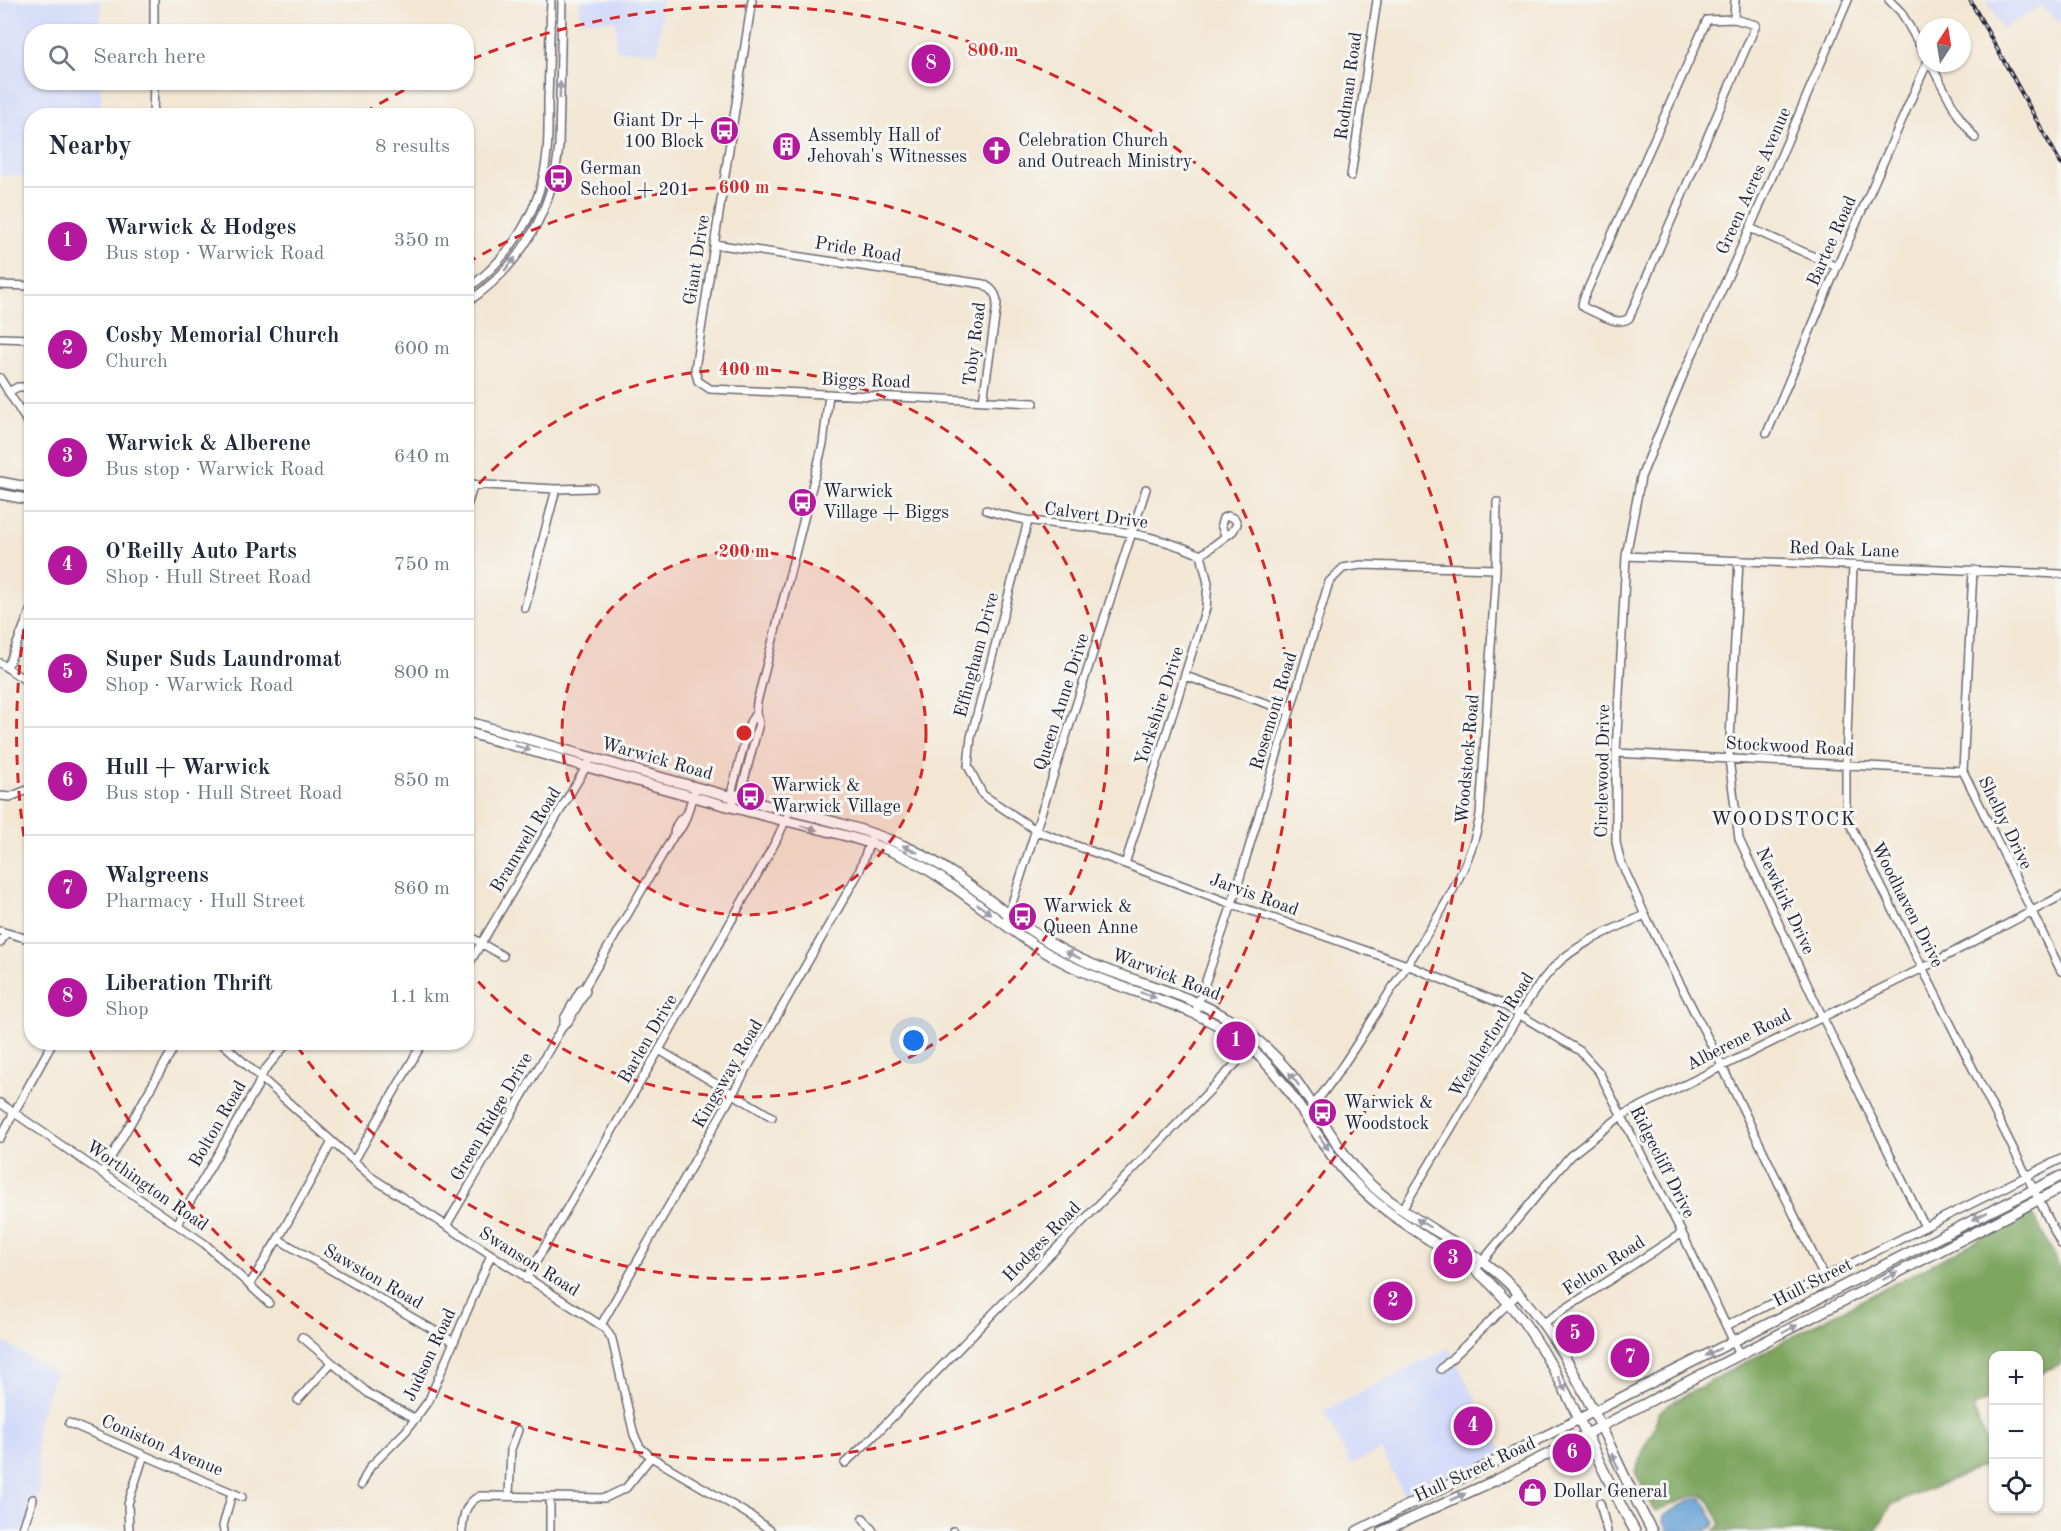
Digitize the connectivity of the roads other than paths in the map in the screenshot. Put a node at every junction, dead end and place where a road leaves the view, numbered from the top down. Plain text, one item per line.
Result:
1 (154, 0) edge
2 (551, 0) edge
3 (562, 0) edge
4 (752, 0) edge
5 (1377, 0) edge
6 (1734, 0) edge
7 (1848, 0) edge
8 (1889, 0) edge
9 (1734, 19) junction
10 (154, 24) edge
11 (1917, 40) edge
12 (1924, 72) edge
13 (1933, 72) edge
14 (154, 90) edge
15 (153, 108) edge
16 (548, 120) junction
17 (559, 121) junction
18 (1975, 138) dead end
19 (1351, 176) dead end
20 (1750, 228) junction
21 (714, 244) junction
22 (1837, 267) junction
23 (474, 283) edge
24 (0, 285) edge
25 (24, 286) edge
26 (994, 292) joint
27 (474, 297) edge
28 (0, 338) edge
29 (24, 339) edge
30 (1684, 373) joint
31 (0, 378) edge
32 (698, 381) joint
33 (24, 387) edge
34 (8, 392) junction
35 (829, 394) junction
36 (983, 401) junction
37 (1034, 403) dead end
38 (24, 417) edge
39 (1767, 433) dead end
40 (0, 483) edge
41 (474, 484) edge
42 (24, 487) edge
43 (593, 488) dead end
44 (556, 489) junction
45 (1146, 489) dead end
46 (0, 494) edge
47 (24, 498) edge
48 (1497, 502) dead end
49 (986, 510) dead end
50 (1028, 521) junction
51 (1131, 533) junction
52 (1225, 535) dead end
53 (1201, 555) junction
54 (1626, 556) junction
55 (1739, 561) junction
56 (1853, 565) junction
57 (1496, 569) junction
58 (1973, 570) junction
59 (2061, 574) edge
60 (525, 608) dead end
61 (24, 627) edge
62 (0, 663) edge
63 (7, 668) junction
64 (1185, 676) junction
65 (24, 680) edge
66 (1289, 711) junction
67 (474, 723) edge
68 (474, 734) edge
69 (1616, 753) junction
70 (592, 757) junction
71 (1729, 759) junction
72 (1846, 765) junction
73 (587, 767) junction
74 (1963, 771) junction
75 (697, 787) junction
76 (24, 792) edge
77 (983, 795) joint
78 (0, 796) edge
79 (692, 797) junction
80 (733, 802) junction
81 (789, 812) junction
82 (785, 821) junction
83 (1037, 831) junction
84 (872, 834) junction
85 (870, 844) junction
86 (1125, 864) junction
87 (2061, 896) edge
88 (1232, 904) junction
89 (2031, 910) junction
90 (1009, 914) junction
91 (1645, 915) junction
92 (1005, 925) junction
93 (3, 932) edge
94 (24, 938) edge
95 (474, 939) dead end
96 (0, 943) edge
97 (482, 944) junction
98 (474, 956) edge
99 (503, 956) dead end
100 (1407, 965) junction
101 (1923, 968) junction
102 (2061, 971) edge
103 (1199, 1003) junction
104 (1196, 1013) junction
105 (1520, 1015) junction
106 (1822, 1016) junction
107 (1258, 1041) junction
108 (1251, 1048) junction
109 (49, 1050) edge
110 (172, 1050) edge
111 (230, 1050) edge
112 (281, 1050) edge
113 (418, 1050) edge
114 (659, 1050) junction
115 (1722, 1066) junction
116 (261, 1079) junction
117 (733, 1095) junction
118 (0, 1103) edge
119 (1313, 1106) junction
120 (14, 1112) junction
121 (1305, 1114) junction
122 (1621, 1116) junction
123 (772, 1117) dead end
124 (0, 1138) edge
125 (332, 1142) junction
126 (2061, 1159) edge
127 (354, 1161) junction
128 (102, 1173) junction
129 (2026, 1176) junction
130 (2061, 1176) edge
131 (2061, 1188) edge
132 (2033, 1190) junction
133 (2038, 1200) junction
134 (1399, 1208) junction
135 (177, 1224) junction
136 (446, 1226) junction
137 (1925, 1227) junction
138 (1682, 1233) junction
139 (278, 1239) junction
140 (2061, 1244) edge
141 (491, 1255) junction
142 (1483, 1262) junction
143 (1475, 1270) junction
144 (1824, 1277) junction
145 (526, 1279) junction
146 (250, 1284) junction
147 (1518, 1294) junction
148 (269, 1303) dead end
149 (1508, 1304) junction
150 (1542, 1324) junction
151 (601, 1325) junction
152 (1726, 1326) junction
153 (302, 1337) dead end
154 (454, 1341) junction
155 (1733, 1342) junction
156 (1740, 1355) junction
157 (331, 1363) junction
158 (1441, 1369) dead end
159 (298, 1400) dead end
160 (1592, 1412) junction
161 (416, 1419) junction
162 (1579, 1419) junction
163 (69, 1422) dead end
164 (1599, 1427) junction
165 (518, 1430) dead end
166 (1586, 1434) junction
167 (144, 1455) junction
168 (651, 1457) junction
169 (846, 1463) dead end
170 (361, 1485) dead end
171 (232, 1492) junction
172 (509, 1496) junction
173 (242, 1497) dead end
174 (33, 1498) dead end
175 (550, 1498) junction
176 (1600, 1503) dead end
177 (863, 1518) dead end
178 (22, 1531) edge
179 (129, 1531) edge
180 (224, 1531) edge
181 (462, 1531) edge
182 (550, 1531) edge
183 (771, 1531) edge
184 (873, 1531) edge
185 (1357, 1531) edge
186 (1383, 1531) edge
187 (1607, 1531) edge
188 (1635, 1531) edge
189 (1652, 1531) edge

1 - 10 street
2 - 16 street
17 -> 3 street
4 - 21 street, Giant Drive
5 - 19 street, Rodman Road
6 - 9 street
7 - 20 street, Green Acres Avenue
8 - 11 street
9 - 9 street
12 - 22 street, Bartee Road
13 - 18 street
14 - 15 street
16 - 17 street
16 - 23 street
27 -> 17 street
20 - 22 street
20 - 30 street, Green Acres Avenue
21 - 26 street, Pride Road
21 - 32 street, Giant Drive
22 - 39 street, Bartee Road
24 - 25 street
26 - 36 street, Toby Road
28 - 29 street
30 - 54 street, Circlewood Drive
31 - 34 street
32 - 35 street, Biggs Road
33 - 34 street
34 - 38 street
35 - 36 street, Biggs Road
35 - 80 street
36 - 37 street, Biggs Road
40 - 42 main road
41 - 44 street
43 - 44 street
44 - 60 street
45 - 51 street, Queen Anne Drive
46 - 47 main road
48 - 57 street, Woodstock Road
49 - 50 street, Calvert Drive
50 - 51 street, Calvert Drive
50 - 77 street, Effingham Drive
51 - 53 street, Calvert Drive
51 - 83 street, Queen Anne Drive
52 - 53 street
53 - 64 street, Yorkshire Drive
54 - 55 street, Red Oak Lane
54 - 69 street, Circlewood Drive
55 - 56 street, Red Oak Lane
55 - 71 street, Newkirk Drive
56 - 58 street, Red Oak Lane
56 - 72 street, Woodhaven Drive
57 - 66 street, Rosemont Road
57 - 100 street, Woodstock Road
58 - 59 street, Red Oak Lane
58 - 74 street, Shelby Drive
61 - 63 street
62 - 63 street
63 - 65 street
64 - 66 street
64 - 86 street, Yorkshire Drive
66 - 88 street, Rosemont Road
67 - 70 main road, Warwick Road
68 -> 73 main road, Warwick Road
69 - 71 street, Stockwood Road
69 - 91 street, Circlewood Drive
70 - 73 street, Bramwell Road
70 - 75 main road, Warwick Road
71 - 72 street, Stockwood Road
71 - 106 street, Newkirk Drive
72 - 74 street, Stockwood Road
72 - 101 street, Woodhaven Drive
73 - 79 main road, Warwick Road
73 - 97 street, Bramwell Road
74 - 89 street, Shelby Drive
75 - 79 street, Green Ridge Drive
75 - 80 main road, Warwick Road
76 - 78 street
77 - 83 street, Jarvis Road
79 - 80 main road, Warwick Road
79 - 136 street, Green Ridge Drive
80 - 81 main road, Warwick Road
80 - 82 main road, Warwick Road
81 - 82 street, Barlen Drive
81 - 84 main road, Warwick Road
82 -> 85 main road, Warwick Road
82 - 114 street, Barlen Drive
83 - 86 street, Jarvis Road
83 - 90 street, Queen Anne Drive
84 - 85 street, Kingsway Road
90 -> 84 main road, Warwick Road
85 -> 92 main road, Warwick Road
85 - 117 street, Kingsway Road
86 - 88 street, Jarvis Road
87 - 89 street, Alberene Road
88 - 100 street, Jarvis Road
88 - 103 street, Rosemont Road
89 - 101 street, Alberene Road
89 - 102 street, Shelby Drive
90 - 92 street, Queen Anne Drive
103 -> 90 main road, Warwick Road
91 - 105 street, Weatherford Road
91 - 115 street, Circlewood Drive
92 -> 104 main road, Warwick Road
93 - 94 street
93 - 96 street
95 - 97 street
97 - 98 street, Bramwell Road
97 - 99 street
100 - 105 street, Jarvis Road
100 - 119 street, Woodstock Road
101 - 106 street, Alberene Road
101 - 129 street, Woodhaven Drive
103 - 104 street, Rosemont Road
103 - 107 main road, Warwick Road
104 - 108 main road, Warwick Road
105 - 122 street, Ridgecliff Drive
105 - 134 street, Weatherford Road
106 - 115 street, Alberene Road
106 - 137 street, Newkirk Drive
107 - 108 street, Hodges Road
119 -> 107 main road, Warwick Road
108 - 121 main road, Warwick Road
108 - 169 street, Hodges Road
109 - 120 street
110 - 128 street
111 - 116 street, Swanson Road
112 - 116 street, Bolton Road
113 - 127 street
114 - 117 street
114 - 145 street, Barlen Drive
115 - 122 street, Alberene Road
115 - 144 street, Circlewood Drive
116 - 125 street, Swanson Road
116 - 135 street, Bolton Road
117 - 123 street
117 - 151 street, Kingsway Road
118 - 120 street, Worthington Road
119 - 121 street, Woodstock Road
119 - 134 main road, Warwick Road
120 - 124 street
120 - 128 street, Worthington Road
121 -> 143 main road, Warwick Road
122 - 138 street, Ridgecliff Drive
122 - 142 street, Alberene Road
125 - 127 street, Swanson Road
125 - 139 street
126 - 129 street
127 - 136 street, Swanson Road
128 - 135 street, Worthington Road
129 - 132 street, Woodhaven Drive
129 - 137 street
130 - 132 main road, Hull Street
131 - 133 main road, Hull Street
132 - 133 street, Woodhaven Drive
132 -> 155 main road, Hull Street
133 - 140 street, Woodhaven Drive
156 -> 133 main road, Hull Street
142 -> 134 main road, Warwick Road
135 - 146 street, Worthington Road
136 - 141 street, Swanson Road
137 - 144 street
138 - 150 street, Felton Road
138 - 152 street, Ridgecliff Drive
139 - 146 street
139 - 154 street, Sawston Road
141 - 145 street, Swanson Road
141 - 154 street, Judson Road
142 - 143 street, Alberene Road
142 - 147 main road, Warwick Road
143 - 149 main road, Warwick Road
144 - 152 street
145 - 151 street, Swanson Road
146 - 148 street, Worthington Road
147 - 149 street
147 - 150 main road, Warwick Road
149 - 158 street
149 -> 162 main road, Warwick Road
150 - 160 main road, Warwick Road
151 - 168 street
152 - 155 street, Ridgecliff Drive
153 - 157 street
154 - 161 street, Judson Road
155 - 156 street, Ridgecliff Drive
155 -> 160 main road, Hull Street
156 - 164 main road, Hull Street Road
157 - 159 street
157 - 161 street
160 - 162 main road, Hull Street
160 - 164 main road, Warwick Road
161 - 170 street, Judson Road
162 - 166 main road, Warwick Road
162 - 185 main road, Hull Street Road
163 - 167 street, Coniston Avenue
164 - 166 main road, Hull Street Road
189 -> 164 main road, Warwick Road
165 - 172 street
186 -> 166 main road, Hull Street Road
166 - 188 main road, Warwick Road
167 - 171 street, Coniston Avenue
167 - 179 street
168 - 175 street
168 - 183 street
171 - 173 street, Coniston Avenue
171 - 180 street
172 - 175 street
172 - 181 street
174 - 178 street
175 - 182 street
176 - 187 street
177 - 184 street

